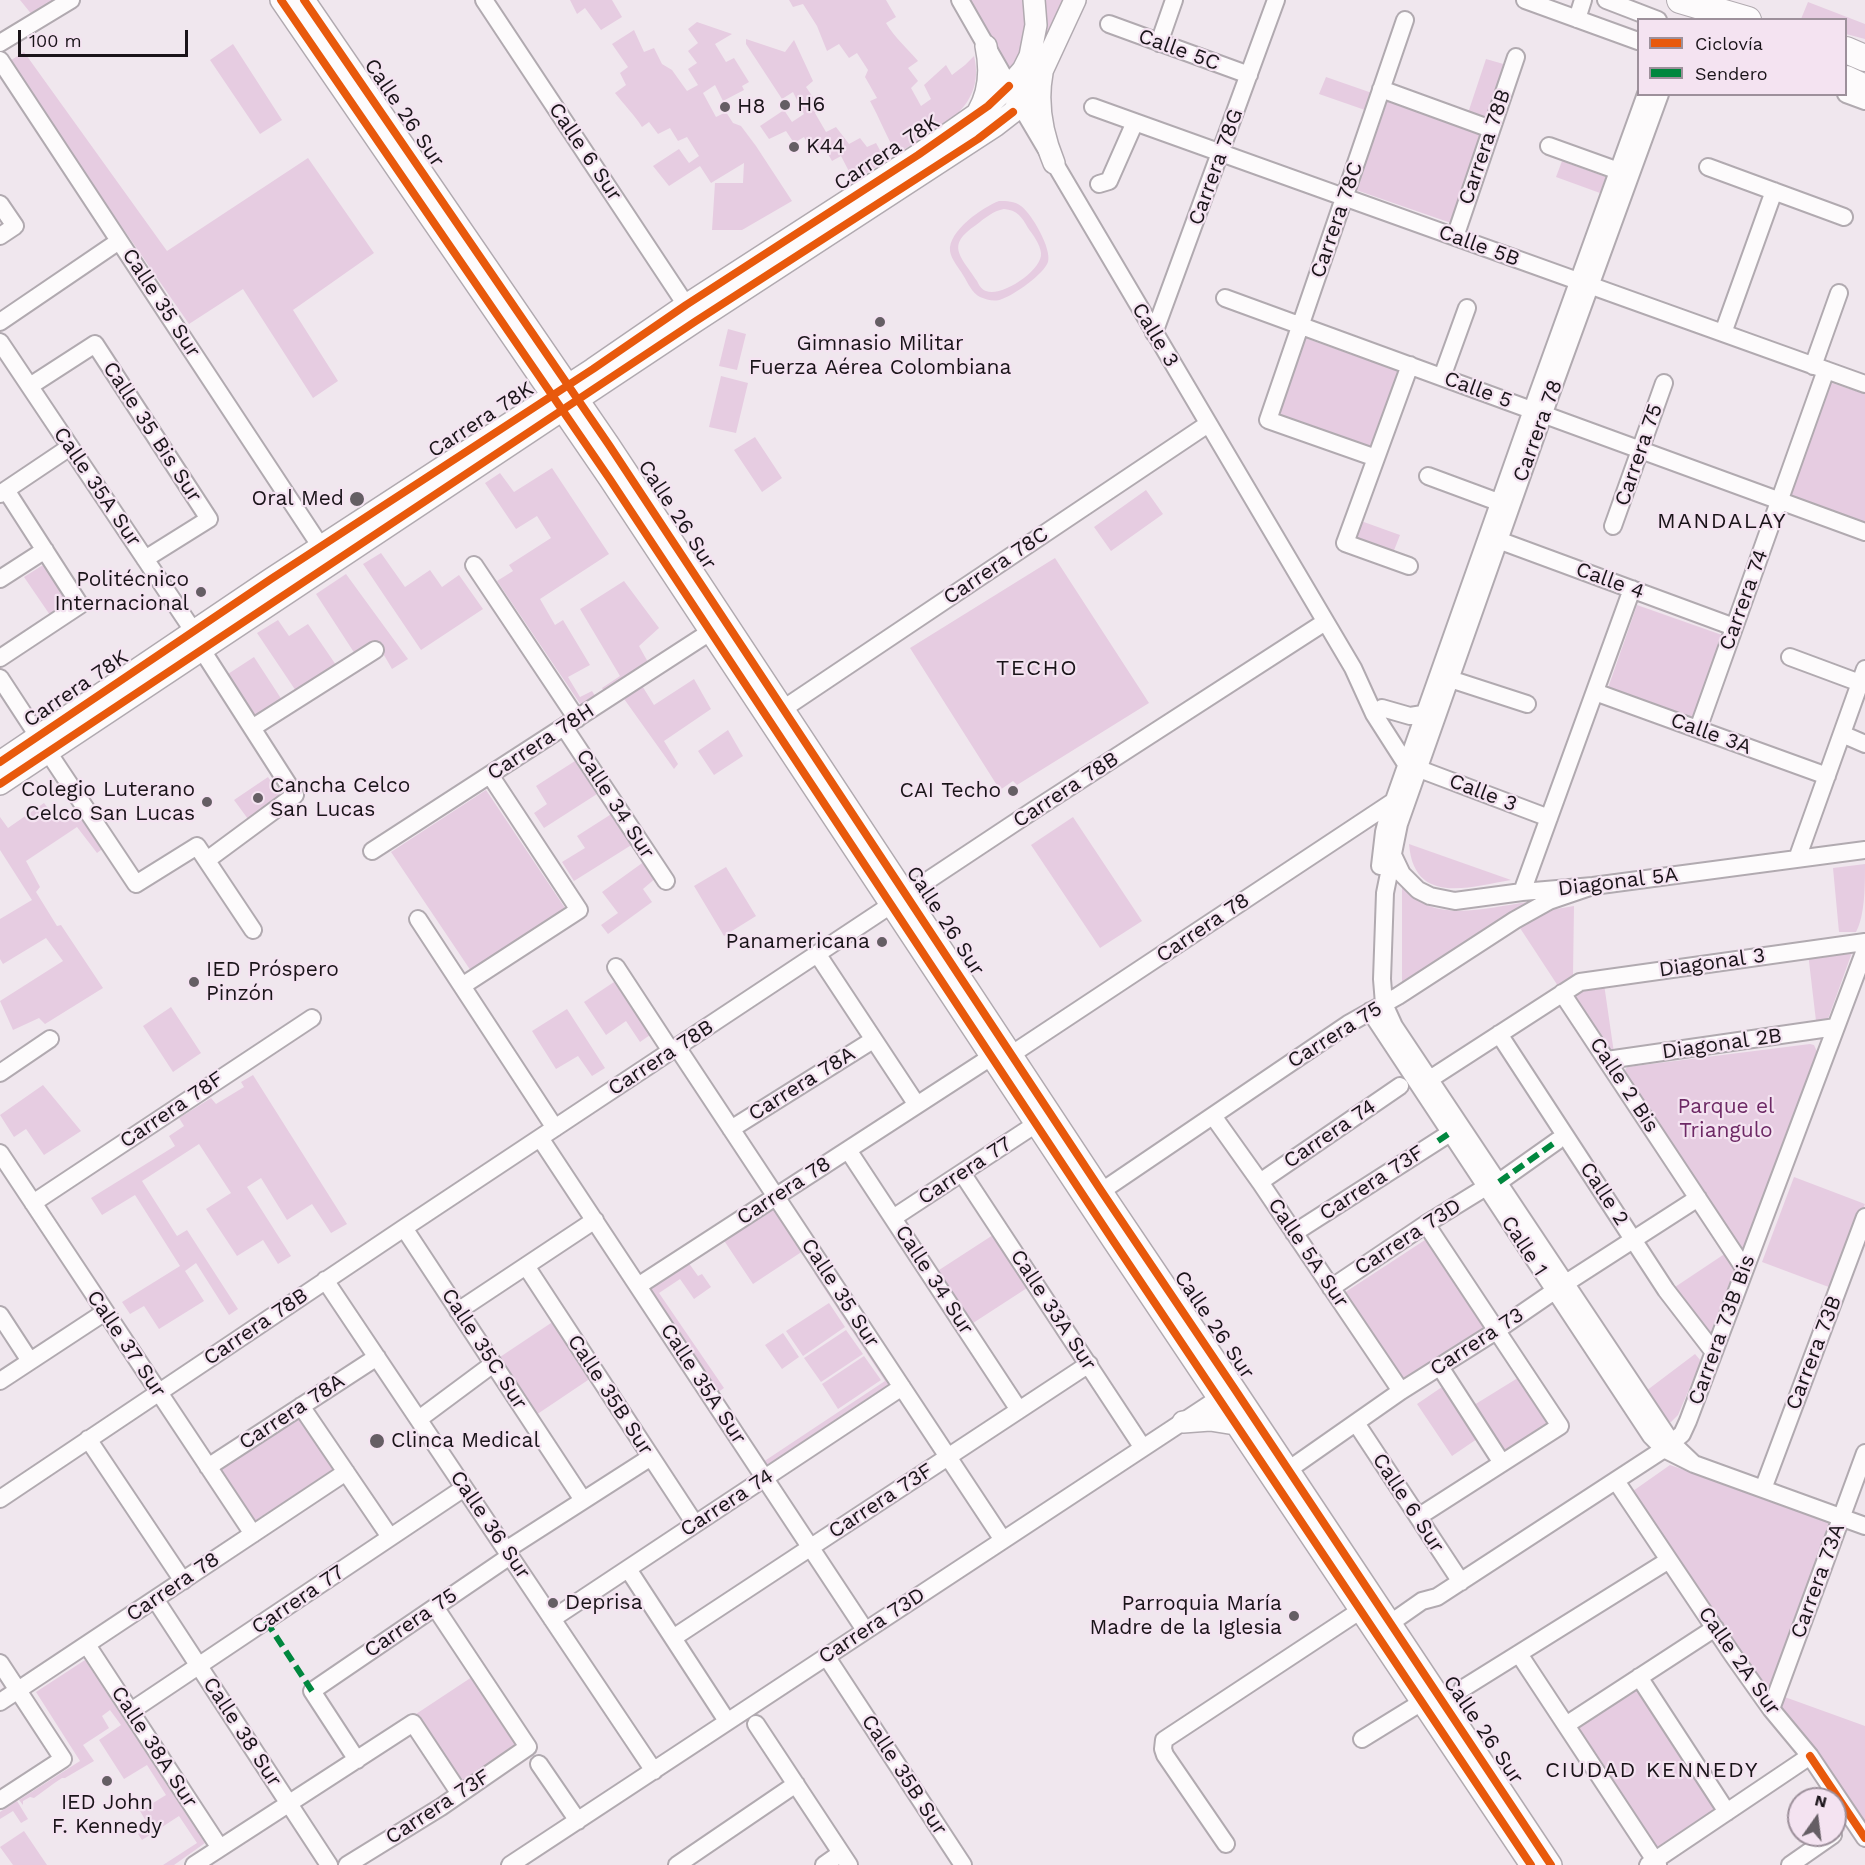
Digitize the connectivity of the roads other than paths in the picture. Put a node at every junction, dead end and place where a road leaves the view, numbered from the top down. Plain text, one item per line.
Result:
1 (71, 0) edge
2 (281, 0) edge
3 (304, 0) edge
4 (484, 0) edge
5 (960, 0) edge
6 (1034, 0) edge
7 (1174, 0) edge
8 (1276, 0) edge
9 (1525, 0) edge
10 (1583, 0) edge
11 (1606, 0) edge
12 (1680, 0) edge
13 (1075, 1) edge
14 (55, 10) junction
15 (1656, 14) edge
16 (1693, 18) edge
17 (1741, 18) edge
18 (1577, 19) junction
19 (1405, 21) dead end
20 (1109, 24) dead end
21 (1637, 41) edge
22 (1159, 42) junction
23 (0, 43) edge
24 (986, 46) junction
25 (1847, 51) edge
26 (0, 54) edge
27 (1516, 57) dead end
28 (1865, 58) edge
29 (0, 60) edge
30 (1043, 69) junction
31 (1249, 75) junction
32 (1847, 80) edge
33 (1865, 88) edge
34 (1381, 89) junction
35 (1014, 95) junction
36 (1847, 95) edge
37 (1645, 96) edge
38 (1659, 96) edge
39 (1865, 101) edge
40 (1093, 107) dead end
41 (976, 116) junction
42 (1135, 122) junction
43 (1491, 129) junction
44 (1549, 146) dead end
45 (1221, 153) junction
46 (1054, 163) junction
47 (1708, 167) dead end
48 (1625, 173) junction
49 (1099, 184) dead end
50 (1774, 191) junction
51 (1344, 197) junction
52 (0, 204) edge
53 (1844, 217) dead end
54 (0, 236) edge
55 (1455, 237) junction
56 (119, 241) junction
57 (1584, 283) junction
58 (1839, 293) dead end
59 (1225, 298) dead end
60 (686, 305) junction
61 (1467, 308) dead end
62 (0, 322) edge
63 (1300, 325) junction
64 (1155, 333) junction
65 (1723, 333) junction
66 (0, 342) edge
67 (1410, 365) junction
68 (1820, 368) junction
69 (1442, 377) junction
70 (1664, 383) dead end
71 (1865, 384) edge
72 (30, 386) junction
73 (565, 398) junction
74 (1538, 412) junction
75 (1208, 424) junction
76 (70, 447) junction
77 (1640, 450) junction
78 (1376, 458) junction
79 (1428, 476) dead end
80 (3, 492) edge
81 (1779, 501) junction
82 (1505, 504) junction
83 (1613, 526) dead end
84 (1865, 532) edge
85 (1493, 538) junction
86 (321, 547) junction
87 (45, 550) junction
88 (146, 559) junction
89 (474, 565) dead end
90 (1409, 566) dead end
91 (0, 579) edge
92 (1632, 590) junction
93 (1325, 622) junction
94 (1734, 627) junction
95 (710, 632) junction
96 (198, 641) junction
97 (375, 650) dead end
98 (1790, 657) dead end
99 (0, 658) edge
100 (1353, 668) junction
101 (1863, 676) edge
102 (0, 678) edge
103 (1450, 679) junction
104 (1595, 692) junction
105 (1527, 704) dead end
106 (1382, 708) junction
107 (783, 709) junction
108 (1424, 714) junction
109 (570, 723) junction
110 (252, 728) junction
111 (1698, 729) junction
112 (1842, 734) junction
113 (43, 744) junction
114 (1865, 744) edge
115 (0, 762) edge
116 (1411, 762) junction
117 (490, 775) junction
118 (1827, 776) junction
119 (0, 784) edge
120 (1394, 801) junction
121 (1549, 818) junction
122 (1865, 850) edge
123 (372, 851) dead end
124 (202, 853) junction
125 (1392, 853) junction
126 (1797, 859) junction
127 (666, 881) dead end
128 (1593, 886) junction
129 (1522, 892) junction
130 (1385, 893) junction
131 (899, 900) junction
132 (418, 920) dead end
133 (253, 930) dead end
134 (1865, 942) edge
135 (1865, 950) edge
136 (818, 955) junction
137 (616, 967) dead end
138 (1861, 975) edge
139 (462, 986) junction
140 (1562, 993) junction
141 (1377, 1007) junction
142 (312, 1018) dead end
143 (1836, 1027) junction
144 (1499, 1034) junction
145 (50, 1039) dead end
146 (873, 1040) junction
147 (674, 1049) junction
148 (1001, 1055) junction
149 (1607, 1060) junction
150 (0, 1073) edge
151 (1430, 1079) junction
152 (1400, 1086) dead end
153 (917, 1105) junction
154 (1213, 1116) junction
155 (1036, 1124) junction
156 (555, 1128) junction
157 (731, 1129) junction
158 (1444, 1137) junction
159 (540, 1138) junction
160 (1557, 1142) dead end
161 (1465, 1144) junction
162 (848, 1149) junction
163 (0, 1153) edge
164 (962, 1173) junction
165 (1260, 1182) junction
166 (1492, 1185) junction
167 (776, 1196) junction
168 (1094, 1197) junction
169 (1698, 1198) junction
170 (33, 1203) junction
171 (1865, 1217) edge
172 (893, 1218) junction
173 (594, 1220) junction
174 (1426, 1224) junction
175 (404, 1228) junction
176 (1294, 1233) junction
177 (1634, 1241) junction
178 (526, 1266) junction
179 (1744, 1268) junction
180 (326, 1280) junction
181 (638, 1286) junction
182 (1560, 1287) junction
183 (1331, 1288) junction
184 (458, 1311) junction
185 (105, 1312) junction
186 (0, 1315) edge
187 (1496, 1331) junction
188 (1713, 1351) junction
189 (377, 1357) junction
190 (30, 1361) junction
191 (494, 1364) junction
192 (1089, 1364) junction
193 (1440, 1367) junction
194 (0, 1381) edge
195 (902, 1387) junction
196 (1401, 1391) junction
197 (159, 1393) junction
198 (1226, 1393) junction
199 (301, 1406) junction
200 (1019, 1410) junction
201 (419, 1419) junction
202 (1183, 1422) junction
203 (1356, 1423) junction
204 (1235, 1424) junction
205 (88, 1439) junction
206 (1668, 1446) junction
207 (1143, 1448) junction
208 (1865, 1453) edge
209 (651, 1457) junction
210 (948, 1457) junction
211 (1502, 1463) junction
212 (208, 1467) junction
213 (1288, 1470) junction
214 (346, 1472) junction
215 (765, 1478) junction
216 (1616, 1481) junction
217 (464, 1488) junction
218 (1762, 1489) junction
219 (0, 1499) edge
220 (583, 1500) junction
221 (1418, 1517) junction
222 (1842, 1518) junction
223 (695, 1524) junction
224 (1865, 1526) edge
225 (253, 1534) junction
226 (390, 1538) junction
227 (1003, 1540) junction
228 (811, 1548) junction
229 (508, 1553) junction
230 (1669, 1560) junction
231 (628, 1569) junction
232 (183, 1581) junction
233 (1461, 1582) junction
234 (155, 1599) junction
235 (435, 1607) junction
236 (1361, 1610) junction
237 (552, 1619) junction
238 (1715, 1628) junction
239 (865, 1630) junction
240 (1387, 1633) junction
241 (673, 1638) junction
242 (87, 1645) junction
243 (1519, 1654) junction
244 (826, 1656) junction
245 (0, 1663) edge
246 (199, 1666) junction
247 (1639, 1677) junction
248 (1462, 1689) dead end
249 (18, 1690) junction
250 (0, 1702) edge
251 (1422, 1702) junction
252 (1771, 1709) junction
253 (131, 1711) junction
254 (727, 1721) junction
255 (756, 1724) dead end
256 (1566, 1725) junction
257 (1362, 1738) dead end
258 (1810, 1756) junction
259 (357, 1760) junction
260 (539, 1764) dead end
261 (654, 1771) junction
262 (796, 1784) junction
263 (460, 1794) junction
264 (0, 1800) edge
265 (289, 1804) junction
266 (1727, 1812) junction
267 (578, 1821) junction
268 (1853, 1821) junction
269 (1847, 1825) edge
270 (1865, 1838) edge
271 (1226, 1844) dead end
272 (1816, 1847) edge
273 (220, 1848) junction
274 (845, 1859) edge
275 (1654, 1863) edge
276 (194, 1865) edge
277 (329, 1865) edge
278 (347, 1865) edge
279 (510, 1865) edge
280 (677, 1865) edge
281 (824, 1865) edge
282 (963, 1865) edge
283 (1531, 1865) edge
284 (1551, 1865) edge
285 (1790, 1865) edge

1 - 14 street
2 - 73 main road, Calle 26 Sur
3 - 73 main road, Calle 26 Sur
4 - 60 street, Calle 6 Sur
5 - 24 street, Calle 3
6 - 35 main road, Carrera 78K
7 - 22 street
8 - 31 street, Carrera 78G
9 - 18 street
10 - 18 street
11 - 15 street
12 - 17 highway
13 - 30 main road, Carrera 78K
14 - 23 street
14 - 26 street
15 - 16 highway
18 - 21 street
19 - 34 street, Carrera 78C
20 - 22 street, Calle 5C
22 - 31 street, Calle 5C
24 - 35 street, Calle 3
24 - 41 main road
25 - 28 highway
27 - 43 street, Carrera 78B
29 - 56 street, Calle 35 Sur
30 - 35 main road, Carrera 78K
30 - 46 main road
31 - 45 street, Carrera 78G
32 - 33 highway
34 - 43 street
34 - 51 street, Carrera 78C
35 - 41 main road, Carrera 78K
35 - 46 street, Calle 3
35 - 73 main road, Carrera 78K
36 - 39 street
37 - 48 street, Carrera 78
38 - 48 street, Carrera 78
40 - 42 street, Calle 5B
41 - 60 main road, Carrera 78K
42 - 45 street, Calle 5B
42 - 49 street
43 - 55 street, Carrera 78B
44 - 48 street
45 - 51 street, Calle 5B
45 - 64 street, Carrera 78G
46 - 64 street, Calle 3
47 - 50 street
48 - 57 street, Carrera 78
50 - 53 street
50 - 65 street
51 - 55 street, Calle 5B
51 - 63 street, Carrera 78C
52 - 54 street
55 - 57 street, Calle 5B
56 - 62 street
56 - 86 street, Calle 35 Sur
57 - 65 street, Calle 5B
57 - 74 street, Carrera 78
58 - 68 street, Carrera 74
59 - 63 street, Calle 5
60 - 73 main road, Carrera 78K
61 - 69 street
63 - 67 street, Calle 5
63 - 78 street, Carrera 78C
64 - 75 street, Calle 3
65 - 68 street, Calle 5B
66 - 72 street, Calle 35A Sur
67 - 69 street, Calle 5
67 - 78 street
68 - 71 street, Calle 5B
68 - 81 street, Carrera 74
69 - 74 street, Calle 5
70 - 77 street, Carrera 75
72 - 76 street, Calle 35A Sur
72 - 88 street, Calle 35 Bis Sur
73 - 86 main road, Carrera 78K
73 - 95 main road, Calle 26 Sur
73 - 96 main road, Carrera 78K
73 - 107 main road, Calle 26 Sur
74 - 77 street, Calle 5
74 - 82 street, Carrera 78
75 - 93 street, Calle 3
75 - 107 street, Carrera 78C
76 - 80 street
76 - 88 street, Calle 35A Sur
77 - 81 street, Calle 5
77 - 83 street, Carrera 75
78 - 90 street
79 - 82 street
80 - 87 street
81 - 84 street, Calle 5
81 - 94 street, Carrera 74
82 - 85 street, Carrera 78
85 - 92 street, Calle 4
85 - 103 street, Carrera 78
85 - 108 street, Carrera 78
86 - 96 main road, Carrera 78K
87 - 91 street
87 - 99 street
88 - 96 street, Calle 35A Sur
89 - 109 street, Calle 34 Sur
92 - 94 street, Calle 4
92 - 104 street
93 - 100 street, Calle 3
93 - 131 street, Carrera 78B
94 - 111 street, Carrera 74
95 - 109 street, Carrera 78H
95 - 131 main road, Calle 26 Sur
96 - 110 street, Calle 35A Sur
96 - 113 main road, Carrera 78K
97 - 110 street
98 - 101 street
100 - 106 street, Calle 3
100 - 116 street, Calle 3
101 - 112 street
102 - 113 street
103 - 105 street
103 - 116 street, Carrera 78
104 - 111 street, Calle 3A
104 - 121 street
106 - 108 street
106 - 116 street, Calle 3
107 - 131 main road, Calle 26 Sur
108 - 116 street, Carrera 78
109 - 117 street, Carrera 78H
109 - 127 street, Calle 34 Sur
110 - 124 street, Calle 35A Sur
111 - 118 street, Calle 3A
112 - 114 street
112 - 118 street
113 - 115 main road, Carrera 78K
113 - 119 main road, Carrera 78K
113 - 124 street
116 - 120 street
116 - 121 street, Calle 3
116 - 125 street
117 - 123 street, Carrera 78H
117 - 139 street
118 - 126 street
120 - 130 street
120 - 148 street, Carrera 78
121 - 129 street
122 - 126 street, Diagonal 5A
124 - 133 street
125 - 129 street, Diagonal 5A
125 - 130 street
126 - 128 street, Diagonal 5A
128 - 129 street, Diagonal 5A
128 - 141 street, Carrera 75
130 - 141 street
131 - 136 street, Carrera 78B
131 - 148 main road, Calle 26 Sur
132 - 139 street
134 - 140 street, Diagonal 3
135 - 138 street, Carrera 73B Bis
136 - 146 street
136 - 147 street, Carrera 78B
137 - 147 street, Calle 35 Sur
138 - 143 street, Carrera 73B Bis
139 - 156 street
140 - 144 street
140 - 149 street, Calle 2 Bis
141 - 151 street, Calle 1
141 - 154 street, Carrera 75
141 - 158 street, Calle 1
142 - 170 street, Carrera 78F
143 - 149 street, Diagonal 2B
143 - 179 street, Carrera 73B Bis
144 - 151 street
144 - 177 street, Calle 2
145 - 150 street
146 - 153 street
146 - 157 street, Carrera 78A
147 - 156 street, Carrera 78B
147 - 157 street, Calle 35 Sur
148 - 153 street, Carrera 78
148 - 155 main road, Calle 26 Sur
148 - 168 main road, Calle 26 Sur
149 - 169 street, Calle 2 Bis
151 - 161 street, Calle 1
152 - 165 street, Carrera 74
153 - 162 street, Carrera 78
154 - 165 street, Calle 5A Sur
154 - 168 street, Carrera 75
155 - 164 street, Carrera 77
155 - 168 main road, Calle 26 Sur
156 - 159 street, Carrera 78B
157 - 167 street, Calle 35 Sur
158 - 161 street, Calle 1
158 - 176 street, Carrera 73F
159 - 173 street, Calle 35A Sur
159 - 175 street, Carrera 78B
160 - 166 street, Carrera 73D
161 - 166 street, Calle 1
162 - 167 street, Carrera 78
162 - 172 street, Calle 34 Sur
163 - 170 street, Calle 37 Sur
164 - 172 street, Carrera 77
164 - 192 street, Calle 33A Sur
165 - 176 street, Calle 5A Sur
166 - 174 street, Carrera 73D
166 - 182 street, Calle 1
167 - 181 street, Carrera 78
167 - 195 street, Calle 35 Sur
168 - 198 main road, Calle 26 Sur
169 - 177 street, Carrera 73
169 - 179 street, Calle 2 Bis
170 - 185 street, Calle 37 Sur
171 - 218 street, Carrera 73B
172 - 200 street, Calle 34 Sur
173 - 178 street
173 - 181 street, Calle 35A Sur
174 - 183 street, Carrera 73D
174 - 187 street
175 - 180 street, Carrera 78B
175 - 184 street, Calle 35C Sur
176 - 183 street, Calle 5A Sur
177 - 182 street, Carrera 73
177 - 188 street, Calle 2
178 - 184 street
178 - 209 street, Calle 35B Sur
179 - 188 street, Carrera 73B Bis
180 - 189 street, Calle 36 Sur
180 - 197 street, Carrera 78B
181 - 215 street, Calle 35A Sur
182 - 187 street, Carrera 73
182 - 206 street, Calle 1
183 - 196 street, Calle 5A Sur
184 - 191 street, Calle 35C Sur
185 - 190 street
185 - 197 street, Calle 37 Sur
186 - 190 street
187 - 193 street, Carrera 73
187 - 211 street
188 - 206 street, Carrera 73B Bis
189 - 199 street, Carrera 78A
189 - 201 street, Calle 36 Sur
190 - 194 street
191 - 201 street
191 - 220 street, Calle 35C Sur
192 - 200 street, Carrera 73F
192 - 207 street, Calle 33A Sur
193 - 196 street, Carrera 73
193 - 211 street
195 - 210 street, Calle 35 Sur
195 - 215 street, Carrera 74
196 - 203 street, Carrera 73
197 - 205 street, Carrera 78B
197 - 212 street, Calle 37 Sur
198 - 202 street, Carrera 73D
198 - 204 main road, Calle 26 Sur
198 - 213 main road, Calle 26 Sur
199 - 212 street, Carrera 78A
199 - 214 street
200 - 210 street, Carrera 73F
201 - 217 street, Calle 36 Sur
202 - 204 main road
202 - 207 street, Carrera 73D
203 - 213 street, Carrera 73
203 - 221 street, Calle 6 Sur
204 - 236 main road, Calle 26 Sur
205 - 219 street, Carrera 78B
205 - 232 street
206 - 216 street, Carrera 73B Bis
206 - 218 street, Calle 1
207 - 227 street, Carrera 73D
208 - 222 street, Carrera 73A
209 - 220 street, Carrera 75
209 - 223 street, Calle 35B Sur
210 - 227 street, Calle 35 Sur
210 - 228 street, Carrera 73F
211 - 221 street
212 - 225 street, Calle 37 Sur
213 - 240 main road, Calle 26 Sur
214 - 225 street, Carrera 78
214 - 226 street
215 - 223 street, Carrera 74
215 - 228 street, Calle 35A Sur
216 - 230 street, Calle 2A Sur
216 - 233 street, Carrera 73B Bis
217 - 226 street, Carrera 77
217 - 229 street, Calle 36 Sur
218 - 222 street, Calle 1
220 - 229 street, Carrera 75
221 - 233 street, Calle 6 Sur
222 - 224 street, Calle 1
222 - 252 street, Carrera 73A
223 - 231 street, Carrera 74
225 - 232 street, Carrera 78
226 - 246 street, Carrera 77
227 - 239 street, Carrera 73D
228 - 239 street, Calle 35A Sur
228 - 241 street, Carrera 73F
229 - 235 street, Carrera 75
229 - 237 street, Calle 36 Sur
230 - 238 street, Calle 2A Sur
230 - 243 street
231 - 237 street, Carrera 74
231 - 241 street
232 - 234 street, Carrera 78
233 - 240 street, Carrera 73B Bis
234 - 242 street, Carrera 78
234 - 246 street, Calle 38 Sur
235 - 259 street, Carrera 75
235 - 263 street, Carrera 73F
236 - 240 main road, Calle 26 Sur
236 - 271 street
237 - 261 street, Calle 36 Sur
238 - 247 street
238 - 252 street, Calle 2A Sur
239 - 244 street, Carrera 73D
240 - 251 main road, Calle 26 Sur
240 - 284 main road, Calle 26 Sur
241 - 254 street
242 - 249 street, Carrera 78
242 - 253 street, Calle 38A Sur
243 - 248 street
243 - 256 street
244 - 254 street, Carrera 73D
244 - 282 street, Calle 35B Sur
245 - 249 street
246 - 253 street, Carrera 77
246 - 265 street, Calle 38 Sur
247 - 256 street
247 - 266 street
249 - 250 street, Carrera 78
249 - 264 street
251 - 257 street
251 - 283 main road, Calle 26 Sur
252 - 258 street, Calle 2A Sur
253 - 273 street, Calle 38A Sur
254 - 261 street, Carrera 73D
255 - 262 street
256 - 275 street
258 - 266 street
258 - 268 street, Calle 2A Sur
259 - 263 street
259 - 265 street
260 - 267 street
261 - 267 street, Carrera 73D
262 - 274 street
262 - 280 street
263 - 278 street, Carrera 73F
265 - 273 street
265 - 277 street, Calle 38 Sur
266 - 275 street
267 - 279 street, Carrera 73D
268 - 269 street
268 - 270 street, Calle 2A Sur
272 - 285 street
273 - 276 street
274 - 281 street

